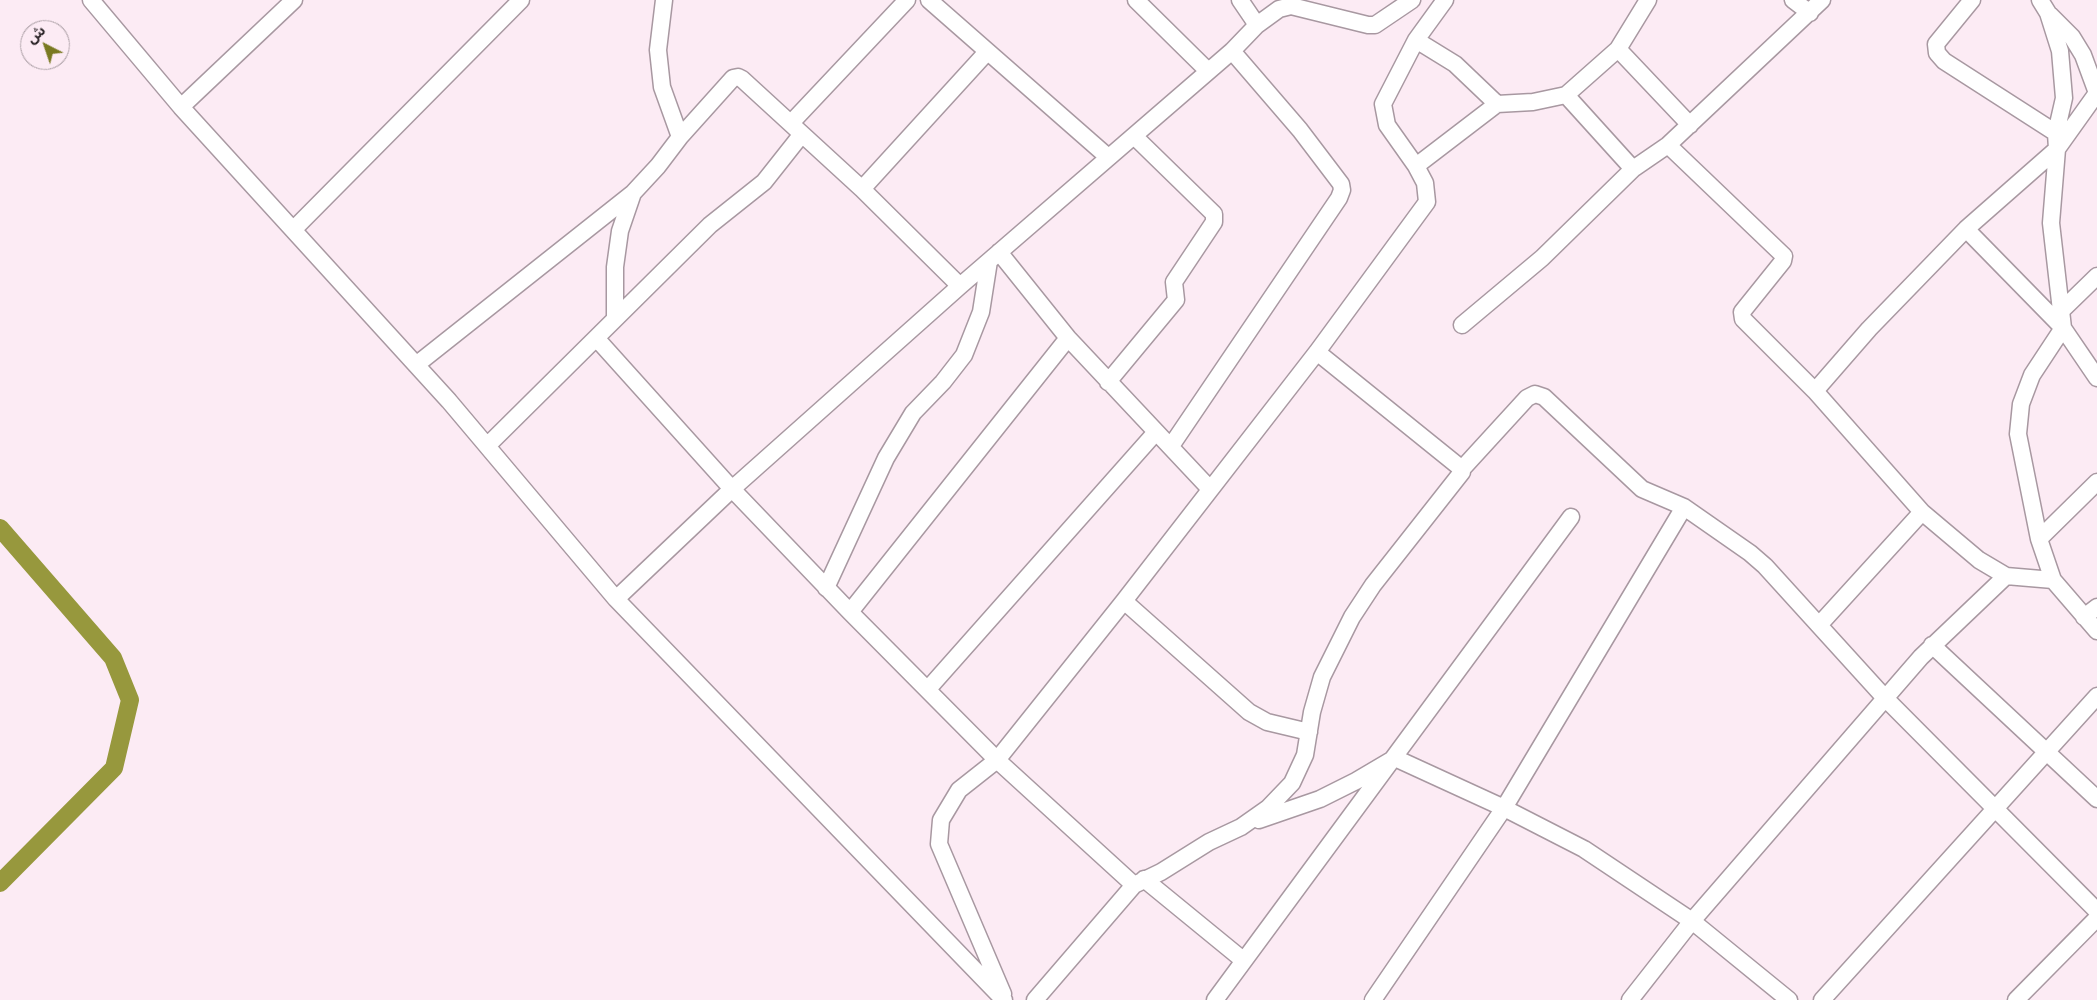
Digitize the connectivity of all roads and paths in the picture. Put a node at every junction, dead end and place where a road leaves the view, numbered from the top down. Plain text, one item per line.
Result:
1 (91, 0) edge
2 (294, 0) edge
3 (521, 0) edge
4 (908, 0) edge
5 (929, 0) edge
6 (1136, 0) edge
7 (1240, 0) edge
8 (1412, 0) edge
9 (1444, 0) edge
10 (1648, 0) edge
11 (1793, 0) edge
12 (1822, 0) edge
13 (1972, 0) edge
14 (666, 3) edge
15 (2044, 7) edge
16 (1810, 13) junction
17 (1257, 25) junction
18 (1416, 40) junction
19 (1618, 49) junction
20 (1232, 51) junction
21 (987, 52) junction
22 (1207, 70) junction
23 (2097, 93) edge
24 (1566, 95) junction
25 (1496, 104) junction
26 (181, 107) junction
27 (1690, 125) junction
28 (797, 128) junction
29 (1134, 136) junction
30 (680, 137) junction
31 (2057, 141) junction
32 (1668, 145) junction
33 (1108, 157) junction
34 (1416, 166) junction
35 (1633, 169) junction
36 (862, 189) junction
37 (633, 193) junction
38 (1966, 229) junction
39 (293, 230) junction
40 (994, 257) junction
41 (2097, 276) edge
42 (960, 286) junction
43 (2060, 312) junction
44 (615, 318) junction
45 (1462, 324) dead end
46 (2063, 328) junction
47 (1068, 338) junction
48 (597, 340) junction
49 (1317, 352) junction
50 (416, 365) junction
51 (2097, 378) edge
52 (1108, 382) junction
53 (1815, 391) junction
54 (1156, 432) junction
55 (487, 446) junction
56 (1171, 446) junction
57 (1462, 469) junction
58 (2097, 482) edge
59 (732, 489) junction
60 (1210, 489) junction
61 (1684, 508) junction
62 (1922, 512) junction
63 (1571, 517) dead end
64 (2039, 539) junction
65 (2006, 576) junction
66 (2052, 580) junction
67 (826, 588) junction
68 (616, 599) junction
69 (1124, 601) junction
70 (2097, 607) edge
71 (850, 612) junction
72 (2084, 618) junction
73 (1820, 624) junction
74 (2097, 631) edge
75 (1932, 645) junction
76 (928, 689) junction
77 (2097, 696) edge
78 (1885, 698) junction
79 (1310, 732) junction
80 (2046, 752) junction
81 (1395, 758) junction
82 (997, 760) junction
83 (2097, 799) edge
84 (1504, 808) junction
85 (1996, 808) junction
86 (1241, 827) junction
87 (1139, 882) junction
88 (2097, 911) edge
89 (2097, 918) edge
90 (1692, 921) junction
91 (1243, 960) junction
92 (1005, 1000) edge
93 (1035, 1000) edge
94 (1215, 1000) edge
95 (1373, 1000) edge
96 (1630, 1000) edge
97 (1789, 1000) edge
98 (1822, 1000) edge
99 (2016, 1000) edge

1 - 26 street
2 - 26 street
3 - 39 street
4 - 28 street
5 - 21 street
6 - 22 street
7 - 17 street
8 - 17 street
9 - 18 street
10 - 19 street
11 - 16 street
12 - 16 street
13 - 31 street
14 - 30 street
15 - 23 street
15 - 31 street
16 - 27 street
17 - 20 street
18 - 25 street
18 - 34 street
19 - 24 street
19 - 27 street
20 - 22 street
20 - 56 street
21 - 33 street
21 - 36 street
22 - 29 street
23 - 31 street
24 - 25 street
24 - 35 street
25 - 34 street
26 - 39 street
27 - 32 street
28 - 30 street
28 - 36 street
28 - 44 street
29 - 33 street
29 - 52 street
30 - 37 street
31 - 38 street
31 - 43 street
32 - 35 street
32 - 53 street
33 - 40 street
34 - 49 street
35 - 45 street
36 - 42 street
37 - 44 street
37 - 50 street
38 - 46 street
38 - 53 street
39 - 50 street
40 - 42 street
40 - 47 street
40 - 67 street
41 - 43 street
42 - 59 street
43 - 46 street
44 - 48 street
46 - 51 street
46 - 64 street
47 - 52 street
47 - 71 street
48 - 55 street
48 - 59 street
49 - 57 street
49 - 60 street
50 - 55 street
52 - 54 street
53 - 62 street
54 - 56 street
54 - 76 street
55 - 68 street
56 - 60 street
57 - 61 street
57 - 79 street
58 - 64 street
59 - 67 street
59 - 68 street
60 - 69 street
61 - 73 street
61 - 84 street
62 - 65 street
62 - 73 street
63 - 81 street
64 - 66 street
65 - 66 street
65 - 75 street
66 - 72 street
67 - 71 street
68 - 92 street
69 - 79 street
69 - 82 street
70 - 72 street
71 - 76 street
72 - 74 street
73 - 78 street
75 - 78 street
75 - 80 street
76 - 82 street
77 - 80 street
78 - 85 street
78 - 90 street
79 - 86 street
80 - 83 street
80 - 85 street
81 - 84 street
81 - 86 street
81 - 91 street
82 - 87 street
82 - 92 street
84 - 90 street
84 - 95 street
85 - 88 street
85 - 98 street
86 - 87 street
87 - 91 street
87 - 93 street
89 - 99 street
90 - 96 street
90 - 97 street
91 - 94 street

